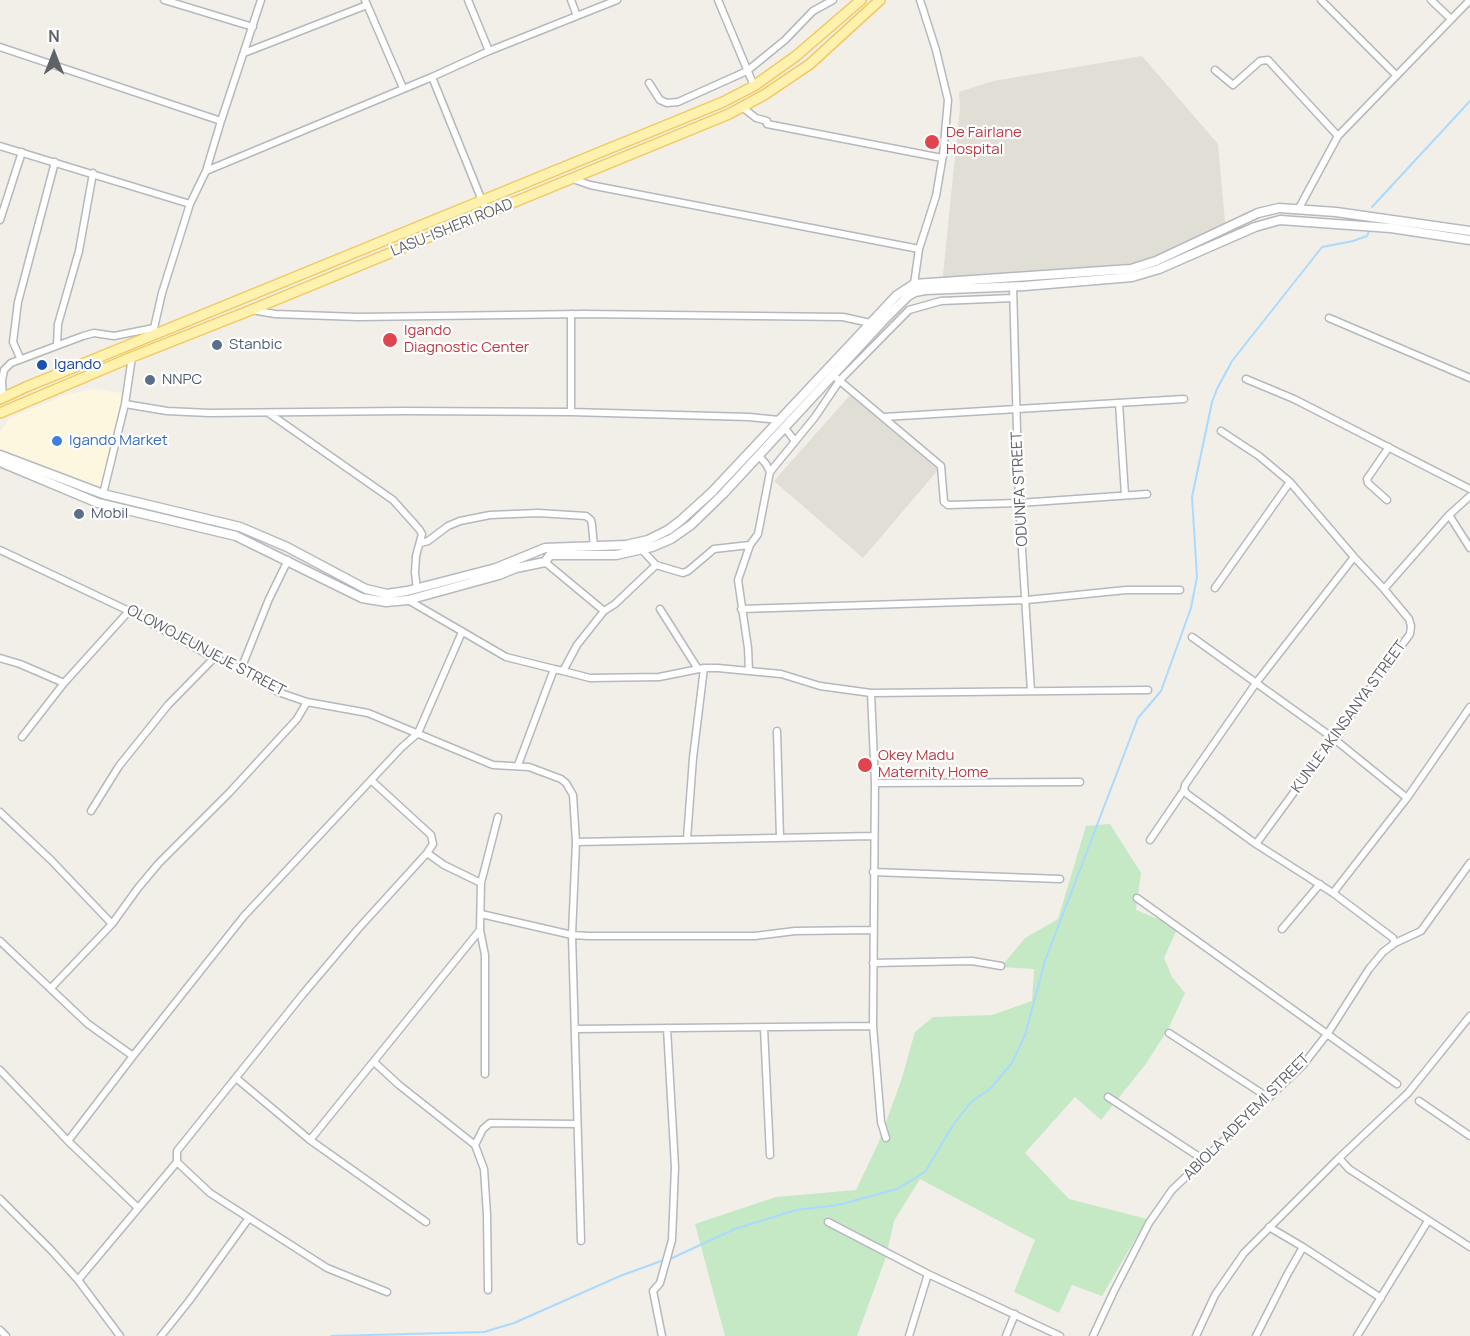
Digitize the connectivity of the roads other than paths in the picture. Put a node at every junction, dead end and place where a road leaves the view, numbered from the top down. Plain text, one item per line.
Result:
1 (164, 0) edge
2 (261, 0) edge
3 (468, 0) edge
4 (571, 0) edge
5 (617, 0) edge
6 (718, 0) edge
7 (832, 0) edge
8 (861, 0) edge
9 (880, 0) edge
10 (920, 0) edge
11 (1320, 0) edge
12 (1431, 0) edge
13 (1470, 0) edge
14 (366, 3) edge
15 (1466, 8) edge
16 (577, 16) junction
17 (1451, 20) junction
18 (253, 27) junction
19 (0, 47) edge
20 (489, 51) junction
21 (243, 53) junction
22 (1215, 70) dead end
23 (747, 71) junction
24 (1396, 75) junction
25 (432, 77) junction
26 (649, 83) dead end
27 (754, 86) junction
28 (403, 88) junction
29 (742, 107) junction
30 (220, 121) junction
31 (1338, 136) junction
32 (0, 146) edge
33 (22, 152) junction
34 (943, 155) junction
35 (55, 162) junction
36 (206, 171) junction
37 (93, 173) junction
38 (573, 179) junction
39 (482, 202) junction
40 (190, 204) junction
41 (1299, 208) junction
42 (487, 213) junction
43 (0, 220) edge
44 (1470, 231) edge
45 (1470, 240) edge
46 (919, 249) junction
47 (914, 284) junction
48 (1013, 286) junction
49 (1013, 298) junction
50 (251, 310) junction
51 (571, 314) junction
52 (1329, 318) dead end
53 (884, 320) junction
54 (870, 323) junction
55 (891, 329) junction
56 (154, 331) junction
57 (57, 344) junction
58 (132, 357) junction
59 (20, 358) junction
60 (837, 378) junction
61 (1470, 378) edge
62 (1246, 379) dead end
63 (2, 399) edge
64 (1184, 399) dead end
65 (125, 404) junction
66 (1119, 404) junction
67 (1017, 411) junction
68 (571, 412) junction
69 (0, 413) edge
70 (269, 413) junction
71 (884, 417) junction
72 (782, 423) junction
73 (1221, 431) dead end
74 (795, 441) junction
75 (1389, 447) junction
76 (0, 455) edge
77 (759, 456) junction
78 (0, 462) edge
79 (770, 472) junction
80 (1290, 482) junction
81 (1470, 489) edge
82 (103, 494) junction
83 (1147, 494) dead end
84 (1125, 495) junction
85 (1470, 496) edge
86 (1387, 500) dead end
87 (1019, 503) junction
88 (1449, 515) junction
89 (421, 543) junction
90 (750, 545) junction
91 (594, 547) junction
92 (1470, 548) edge
93 (0, 550) edge
94 (642, 550) junction
95 (1354, 557) junction
96 (288, 560) junction
97 (545, 562) junction
98 (656, 565) junction
99 (1215, 588) dead end
100 (417, 589) junction
101 (1384, 589) junction
102 (1180, 590) dead end
103 (408, 600) junction
104 (1027, 600) junction
105 (660, 609) dead end
106 (741, 609) junction
107 (129, 611) junction
108 (604, 611) junction
109 (462, 632) junction
110 (1192, 637) dead end
111 (0, 658) edge
112 (214, 658) junction
113 (241, 669) junction
114 (554, 669) junction
115 (701, 669) junction
116 (563, 671) junction
117 (749, 671) junction
118 (64, 683) junction
119 (1256, 683) junction
120 (1148, 690) dead end
121 (1031, 691) junction
122 (871, 693) junction
123 (307, 702) junction
124 (1470, 707) edge
125 (777, 731) dead end
126 (418, 733) junction
127 (22, 737) dead end
128 (1334, 738) junction
129 (518, 765) junction
130 (372, 782) junction
131 (1080, 782) dead end
132 (875, 783) junction
133 (1184, 790) junction
134 (1407, 798) junction
135 (91, 810) dead end
136 (0, 812) edge
137 (498, 817) dead end
138 (873, 836) junction
139 (780, 838) junction
140 (687, 839) junction
141 (1150, 840) dead end
142 (576, 842) junction
143 (1256, 844) junction
144 (427, 853) junction
145 (1470, 864) edge
146 (873, 872) junction
147 (1060, 879) dead end
148 (481, 883) junction
149 (1320, 884) junction
150 (1333, 893) junction
151 (1137, 898) dead end
152 (481, 914) junction
153 (112, 924) junction
154 (1282, 929) dead end
155 (480, 930) junction
156 (873, 930) junction
157 (572, 935) junction
158 (0, 941) edge
159 (1395, 943) junction
160 (873, 963) junction
161 (1001, 966) dead end
162 (51, 988) junction
163 (1470, 1016) edge
164 (873, 1026) junction
165 (667, 1028) junction
166 (764, 1028) junction
167 (575, 1029) junction
168 (1169, 1033) dead end
169 (1328, 1033) junction
170 (133, 1056) junction
171 (374, 1062) junction
172 (0, 1070) edge
173 (485, 1074) dead end
174 (236, 1078) junction
175 (1397, 1084) dead end
176 (1108, 1096) dead end
177 (1269, 1098) junction
178 (1419, 1101) dead end
179 (576, 1124) junction
180 (1470, 1136) edge
181 (885, 1138) dead end
182 (310, 1140) junction
183 (68, 1141) junction
184 (475, 1145) junction
185 (770, 1155) dead end
186 (1339, 1158) junction
187 (1204, 1160) junction
188 (177, 1162) junction
189 (0, 1198) edge
190 (138, 1208) junction
191 (249, 1218) junction
192 (1428, 1221) junction
193 (426, 1222) dead end
194 (828, 1222) dead end
195 (1269, 1227) junction
196 (581, 1241) dead end
197 (1303, 1247) junction
198 (1470, 1247) edge
199 (928, 1274) junction
200 (78, 1281) junction
201 (488, 1290) dead end
202 (387, 1292) dead end
203 (1381, 1298) junction
204 (1015, 1314) junction
205 (0, 1330) edge
206 (6, 1336) edge
207 (120, 1336) edge
208 (161, 1336) edge
209 (662, 1336) edge
210 (909, 1336) edge
211 (1006, 1336) edge
212 (1060, 1336) edge
213 (1093, 1336) edge
214 (1196, 1336) edge
215 (1256, 1336) edge
216 (1357, 1336) edge

1 - 18 street
2 - 18 street
3 - 20 street
4 - 16 street
5 - 16 street
6 - 23 street
7 - 23 street
8 - 27 main road, LASU-ISHERI ROAD
9 - 29 main road, LASU-ISHERI ROAD
10 - 34 street
11 - 24 street
12 - 17 street
13 - 15 street
14 - 21 street
14 - 28 street
15 - 17 street
16 - 20 street
17 - 24 street
18 - 21 street
19 - 30 street
20 - 25 street
21 - 30 street
22 - 31 street
23 - 26 street
23 - 27 street
24 - 31 street
25 - 28 street
25 - 39 street
27 - 39 main road, LASU-ISHERI ROAD
28 - 36 street
29 - 34 street
29 - 38 main road, LASU-ISHERI ROAD
30 - 36 street
31 - 41 street
32 - 33 street
33 - 35 street
33 - 43 street
34 - 46 street
35 - 37 street
35 - 59 street
36 - 40 street
37 - 40 street
37 - 57 street
38 - 42 main road, LASU-ISHERI ROAD
38 - 46 street
39 - 42 street
39 - 56 main road, LASU-ISHERI ROAD
40 - 56 street
41 - 44 main road
41 - 47 main road
42 - 50 main road, LASU-ISHERI ROAD
45 - 48 main road
46 - 47 street
47 - 54 main road
48 - 49 street, ODUNFA STREET
48 - 53 main road
49 - 55 street
49 - 67 street, ODUNFA STREET
50 - 51 street
50 - 58 main road, LASU-ISHERI ROAD
51 - 54 street
51 - 68 street
52 - 61 street
53 - 55 street
53 - 60 main road
54 - 72 main road
55 - 60 street
56 - 57 street
56 - 63 main road, LASU-ISHERI ROAD
57 - 59 street
58 - 65 street
58 - 69 main road, LASU-ISHERI ROAD
59 - 63 street
60 - 71 street
60 - 72 main road
60 - 74 street
62 - 75 street
64 - 66 street
65 - 70 street
65 - 82 street
66 - 67 street
66 - 84 street
67 - 71 street
67 - 87 street, ODUNFA STREET
68 - 70 street
68 - 72 street
70 - 89 street
71 - 87 street
72 - 74 street
72 - 77 main road
72 - 91 main road
73 - 80 street, KUNLE AKINSANYA STREET
74 - 79 street
75 - 81 street
75 - 86 street
76 - 82 main road
77 - 79 street
77 - 94 main road
78 - 96 main road
79 - 90 street
80 - 95 street, KUNLE AKINSANYA STREET
80 - 99 street
82 - 100 main road
83 - 84 street
84 - 87 street
85 - 88 street
87 - 104 street, ODUNFA STREET
88 - 92 street
88 - 101 street
89 - 91 street
89 - 100 street
90 - 98 street
90 - 106 street
91 - 100 main road
93 - 107 street, OLOWOJEUNJEJE STREET
94 - 97 main road
94 - 98 street
95 - 101 street, KUNLE AKINSANYA STREET
95 - 119 street
96 - 103 main road
96 - 113 street
97 - 103 main road
97 - 108 street
98 - 108 street
101 - 128 street, KUNLE AKINSANYA STREET
102 - 104 street
103 - 109 street
104 - 106 street
104 - 121 street, ODUNFA STREET
105 - 115 street
106 - 117 street
107 - 112 street, OLOWOJEUNJEJE STREET
107 - 118 street
108 - 116 street
109 - 114 street
109 - 126 street
110 - 119 street
111 - 118 street
112 - 113 street, OLOWOJEUNJEJE STREET
112 - 135 street
113 - 123 street, OLOWOJEUNJEJE STREET
114 - 116 street
114 - 129 street
115 - 116 street
115 - 117 street
115 - 140 street
117 - 122 street
118 - 127 street
119 - 128 street
119 - 133 street
120 - 121 street
121 - 122 street
122 - 132 street
123 - 126 street, OLOWOJEUNJEJE STREET
123 - 153 street
124 - 134 street
125 - 139 street
126 - 129 street, OLOWOJEUNJEJE STREET
126 - 130 street
128 - 134 street
128 - 143 street, KUNLE AKINSANYA STREET
129 - 142 street, OLOWOJEUNJEJE STREET
130 - 144 street
130 - 170 street
131 - 132 street
132 - 138 street
133 - 141 street
133 - 143 street
134 - 150 street
136 - 153 street
137 - 148 street
138 - 139 street
138 - 146 street
139 - 140 street
140 - 142 street
142 - 157 street, OLOWOJEUNJEJE STREET
143 - 149 street
144 - 148 street
144 - 174 street
145 - 159 street, ABIOLA ADEYEMI STREET
146 - 147 street
146 - 156 street
148 - 152 street
149 - 150 street
149 - 154 street
150 - 159 street
151 - 169 street
152 - 155 street
152 - 157 street
153 - 162 street
155 - 171 street
155 - 173 street
156 - 157 street
156 - 160 street
157 - 167 street, OLOWOJEUNJEJE STREET
158 - 162 street
159 - 169 street, ABIOLA ADEYEMI STREET
160 - 161 street
160 - 164 street
162 - 170 street
163 - 186 street
164 - 166 street
164 - 181 street
165 - 166 street
165 - 167 street
165 - 209 street
166 - 185 street
167 - 179 street, OLOWOJEUNJEJE STREET
168 - 177 street
169 - 175 street
169 - 177 street, ABIOLA ADEYEMI STREET
170 - 183 street
171 - 182 street
171 - 184 street
172 - 183 street
174 - 182 street
174 - 188 street
176 - 187 street
177 - 187 street, ABIOLA ADEYEMI STREET
178 - 180 street
179 - 184 street
179 - 196 street, OLOWOJEUNJEJE STREET
182 - 193 street
183 - 190 street
184 - 201 street
186 - 192 street
186 - 195 street
187 - 213 street, ABIOLA ADEYEMI STREET
188 - 190 street
188 - 191 street
189 - 200 street
190 - 200 street
191 - 202 street
191 - 208 street
192 - 198 street
192 - 203 street
194 - 199 street
195 - 197 street
195 - 214 street
197 - 203 street
197 - 215 street
199 - 204 street
199 - 210 street
200 - 207 street
203 - 216 street
204 - 211 street
204 - 212 street
205 - 206 street

